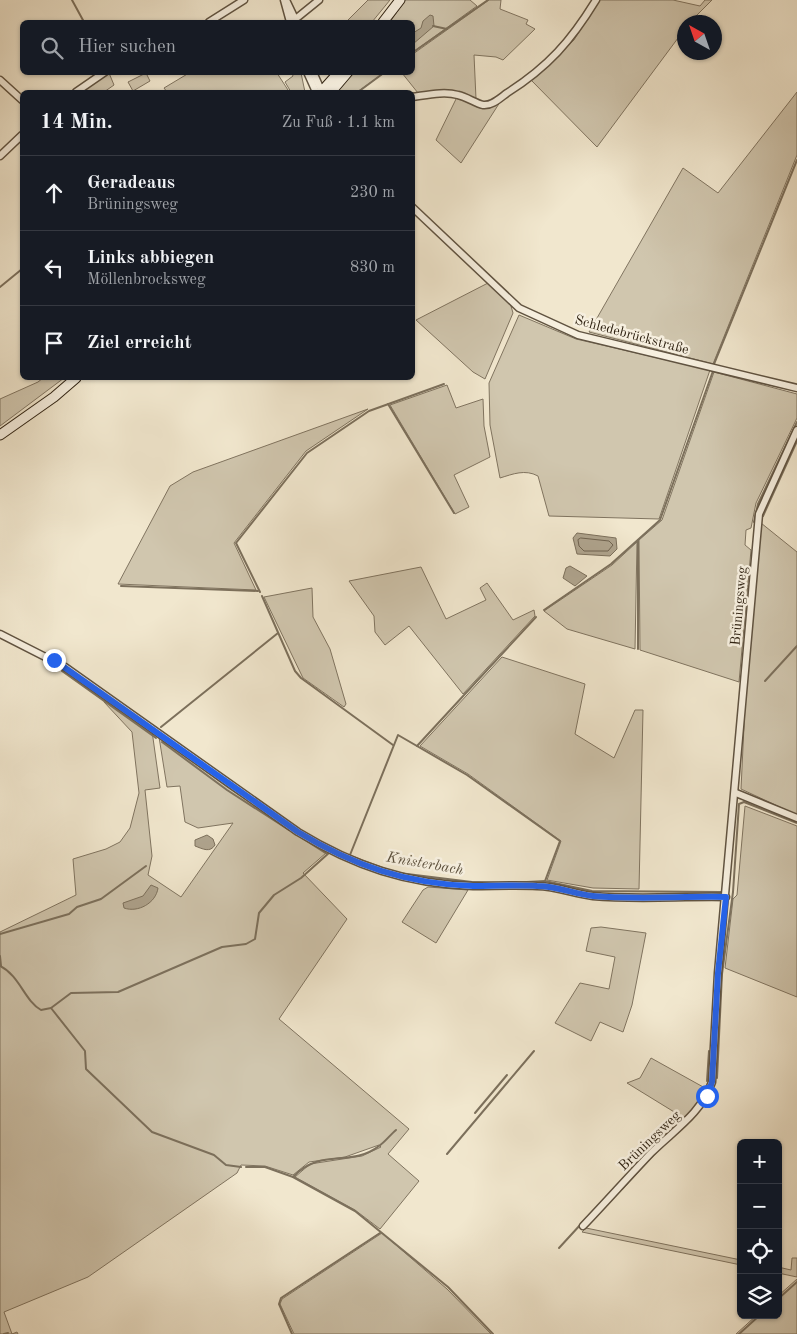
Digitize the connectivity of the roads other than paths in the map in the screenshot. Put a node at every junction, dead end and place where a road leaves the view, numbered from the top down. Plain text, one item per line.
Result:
1 (244, 0) edge
2 (285, 0) edge
3 (319, 0) edge
4 (400, 0) edge
5 (596, 0) edge
6 (212, 20) edge
7 (293, 20) edge
8 (294, 20) edge
9 (385, 20) edge
10 (101, 75) edge
11 (309, 75) edge
12 (315, 75) edge
13 (336, 75) edge
14 (344, 75) edge
15 (0, 80) edge
16 (79, 90) edge
17 (320, 90) edge
18 (321, 90) edge
19 (324, 90) edge
20 (325, 90) edge
21 (415, 97) edge
22 (20, 98) edge
23 (20, 137) edge
24 (0, 156) edge
25 (415, 209) edge
26 (74, 380) edge
27 (797, 388) edge
28 (797, 430) edge
29 (0, 436) edge
30 (0, 634) edge
31 (736, 793) junction
32 (797, 818) edge
33 (726, 897) junction
34 (583, 1226) dead end

1 - 6 street
2 - 7 street
3 - 8 street
4 - 9 main road
5 - 21 street
10 - 16 street
11 - 17 street
12 - 18 street
13 - 19 main road
14 - 20 main road
15 - 22 street
23 - 24 street
25 - 27 street, Schledebrückstraße
26 - 29 main road
28 - 31 street, Brüningsweg
30 - 33 street
31 - 32 street
31 - 33 street, Brüningsweg
33 - 34 street, Brüningsweg

